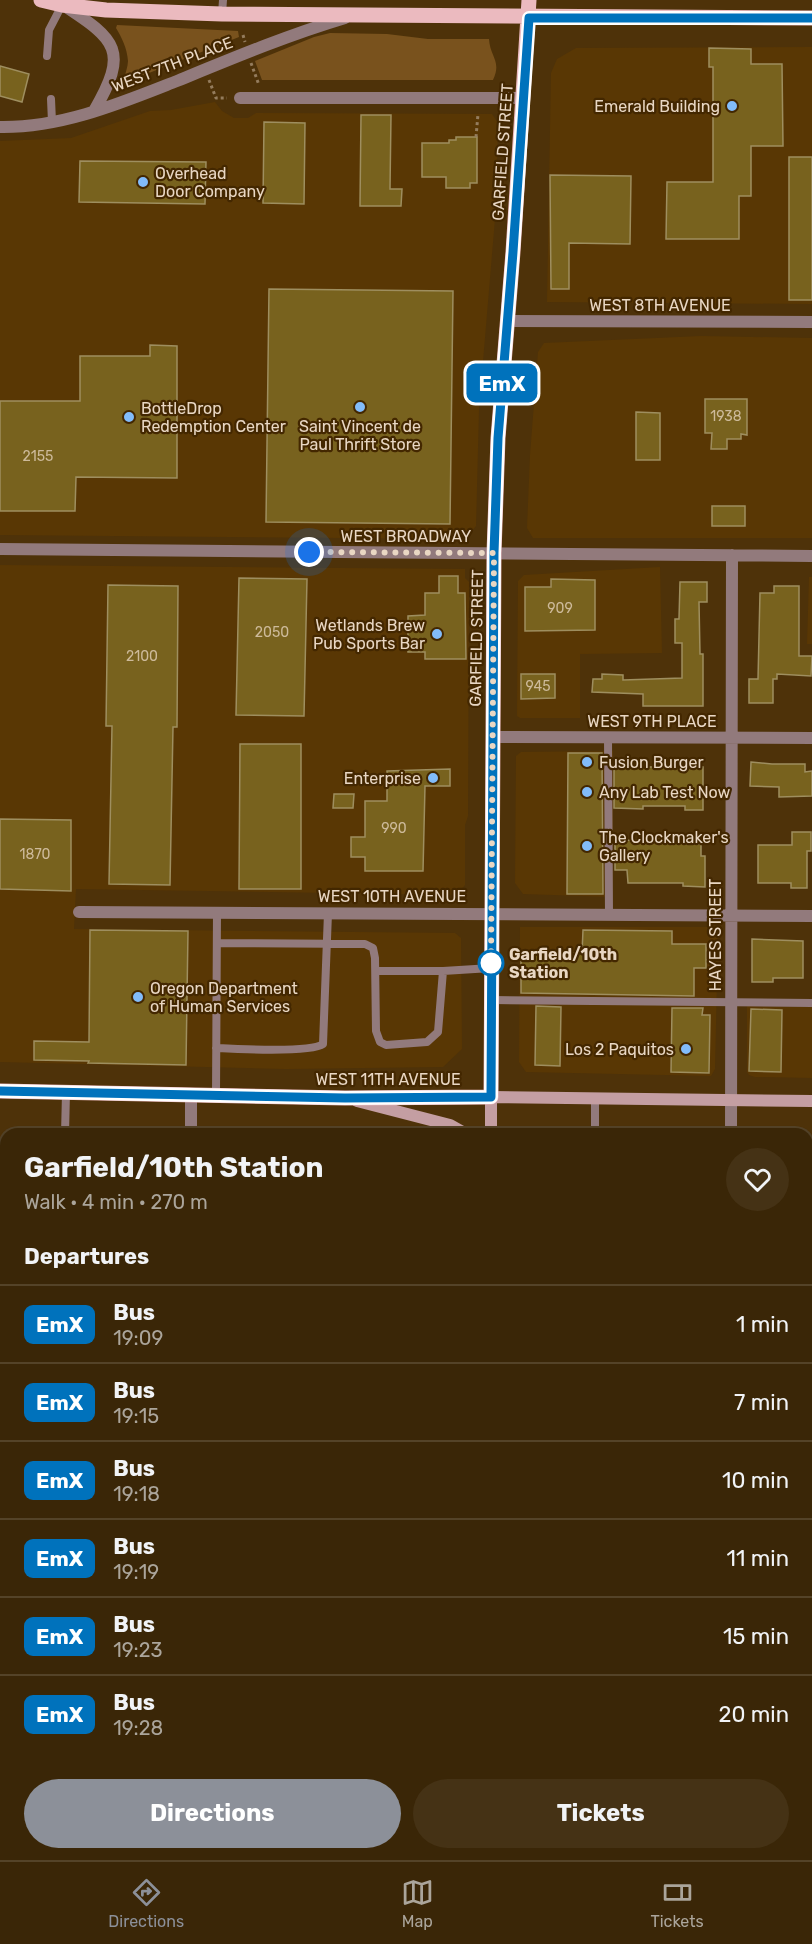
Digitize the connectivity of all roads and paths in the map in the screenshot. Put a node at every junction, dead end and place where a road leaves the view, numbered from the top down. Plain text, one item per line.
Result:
1 (41, 0) edge
2 (530, 0) edge
3 (62, 5) junction
4 (137, 6) edge
5 (222, 7) edge
6 (352, 16) junction
7 (529, 18) junction
8 (812, 18) edge
9 (47, 56) dead end
10 (250, 62) dead end
11 (205, 69) junction
12 (240, 98) joint
13 (262, 98) junction
14 (523, 98) junction
15 (51, 99) dead end
16 (94, 111) junction
17 (478, 114) dead end
18 (52, 122) junction
19 (0, 127) edge
20 (476, 137) dead end
21 (508, 321) junction
22 (812, 322) edge
23 (0, 549) edge
24 (494, 553) junction
25 (732, 555) junction
26 (812, 556) edge
27 (493, 737) junction
28 (608, 737) junction
29 (732, 738) junction
30 (812, 738) edge
31 (79, 912) dead end
32 (217, 912) junction
33 (328, 912) junction
34 (491, 914) junction
35 (609, 915) junction
36 (732, 916) junction
37 (812, 916) edge
38 (217, 943) junction
39 (327, 944) junction
40 (491, 968) junction
41 (376, 971) junction
42 (443, 971) junction
43 (492, 1000) junction
44 (732, 1002) junction
45 (812, 1003) edge
46 (216, 1048) junction
47 (0, 1091) edge
48 (66, 1093) junction
49 (191, 1095) junction
50 (216, 1095) junction
51 (491, 1097) junction
52 (345, 1098) junction
53 (595, 1098) junction
54 (731, 1099) junction
55 (812, 1101) edge
56 (65, 1128) edge
57 (191, 1128) edge
58 (455, 1128) edge
59 (491, 1128) edge
60 (594, 1128) edge
61 (731, 1128) edge

1 - 3 main road
2 - 7 main road, GARFIELD STREET
3 - 4 main road
3 - 9 lane
3 - 16 street
4 - 5 main road
5 - 6 main road
6 - 7 main road
6 - 11 street, WEST 7TH PLACE
7 - 8 main road
7 - 14 main road, GARFIELD STREET
10 - 13 path
11 - 12 path
11 - 16 street, WEST 7TH PLACE
12 - 13 street
13 - 14 street
14 - 21 main road, GARFIELD STREET
15 - 18 lane
16 - 18 street, WEST 7TH PLACE
17 - 20 path
18 - 19 street, WEST 7TH PLACE
21 - 22 street, WEST 8TH AVENUE
21 - 24 main road, GARFIELD STREET
23 - 24 street, WEST BROADWAY
24 - 25 street, WEST BROADWAY
24 - 27 main road, GARFIELD STREET
25 - 26 street, WEST BROADWAY
25 - 29 street, HAYES STREET
27 - 28 street, WEST 9TH PLACE
27 - 34 main road, GARFIELD STREET
28 - 29 street, WEST 9TH PLACE
28 - 35 lane
29 - 30 street, WEST 9TH PLACE
29 - 36 street, HAYES STREET
31 - 32 street, WEST 10TH AVENUE
32 - 33 street, WEST 10TH AVENUE
32 - 38 lane
33 - 34 street, WEST 10TH AVENUE
33 - 39 lane
34 - 35 street, WEST 10TH AVENUE
34 - 40 main road, GARFIELD STREET
35 - 36 street, WEST 10TH AVENUE
36 - 37 street, WEST 10TH AVENUE
36 - 44 street, HAYES STREET
38 - 39 lane
38 - 46 lane
39 - 41 lane
39 - 46 lane
40 - 42 lane
40 - 43 main road, GARFIELD STREET
41 - 42 lane
41 - 42 lane
43 - 44 lane
43 - 51 main road, GARFIELD STREET
44 - 45 lane
44 - 54 street, HAYES STREET
46 - 50 lane
47 - 48 main road, WEST 11TH AVENUE
48 - 49 main road, WEST 11TH AVENUE
48 - 56 lane
49 - 50 main road, WEST 11TH AVENUE
49 - 57 street
50 - 52 main road, WEST 11TH AVENUE
51 - 52 main road, WEST 11TH AVENUE
51 - 53 main road, WEST 11TH AVENUE
51 - 59 main road, GARFIELD STREET
52 - 58 main road
53 - 54 main road, WEST 11TH AVENUE
53 - 60 lane
54 - 55 main road, WEST 11TH AVENUE
54 - 61 street, HAYES STREET

